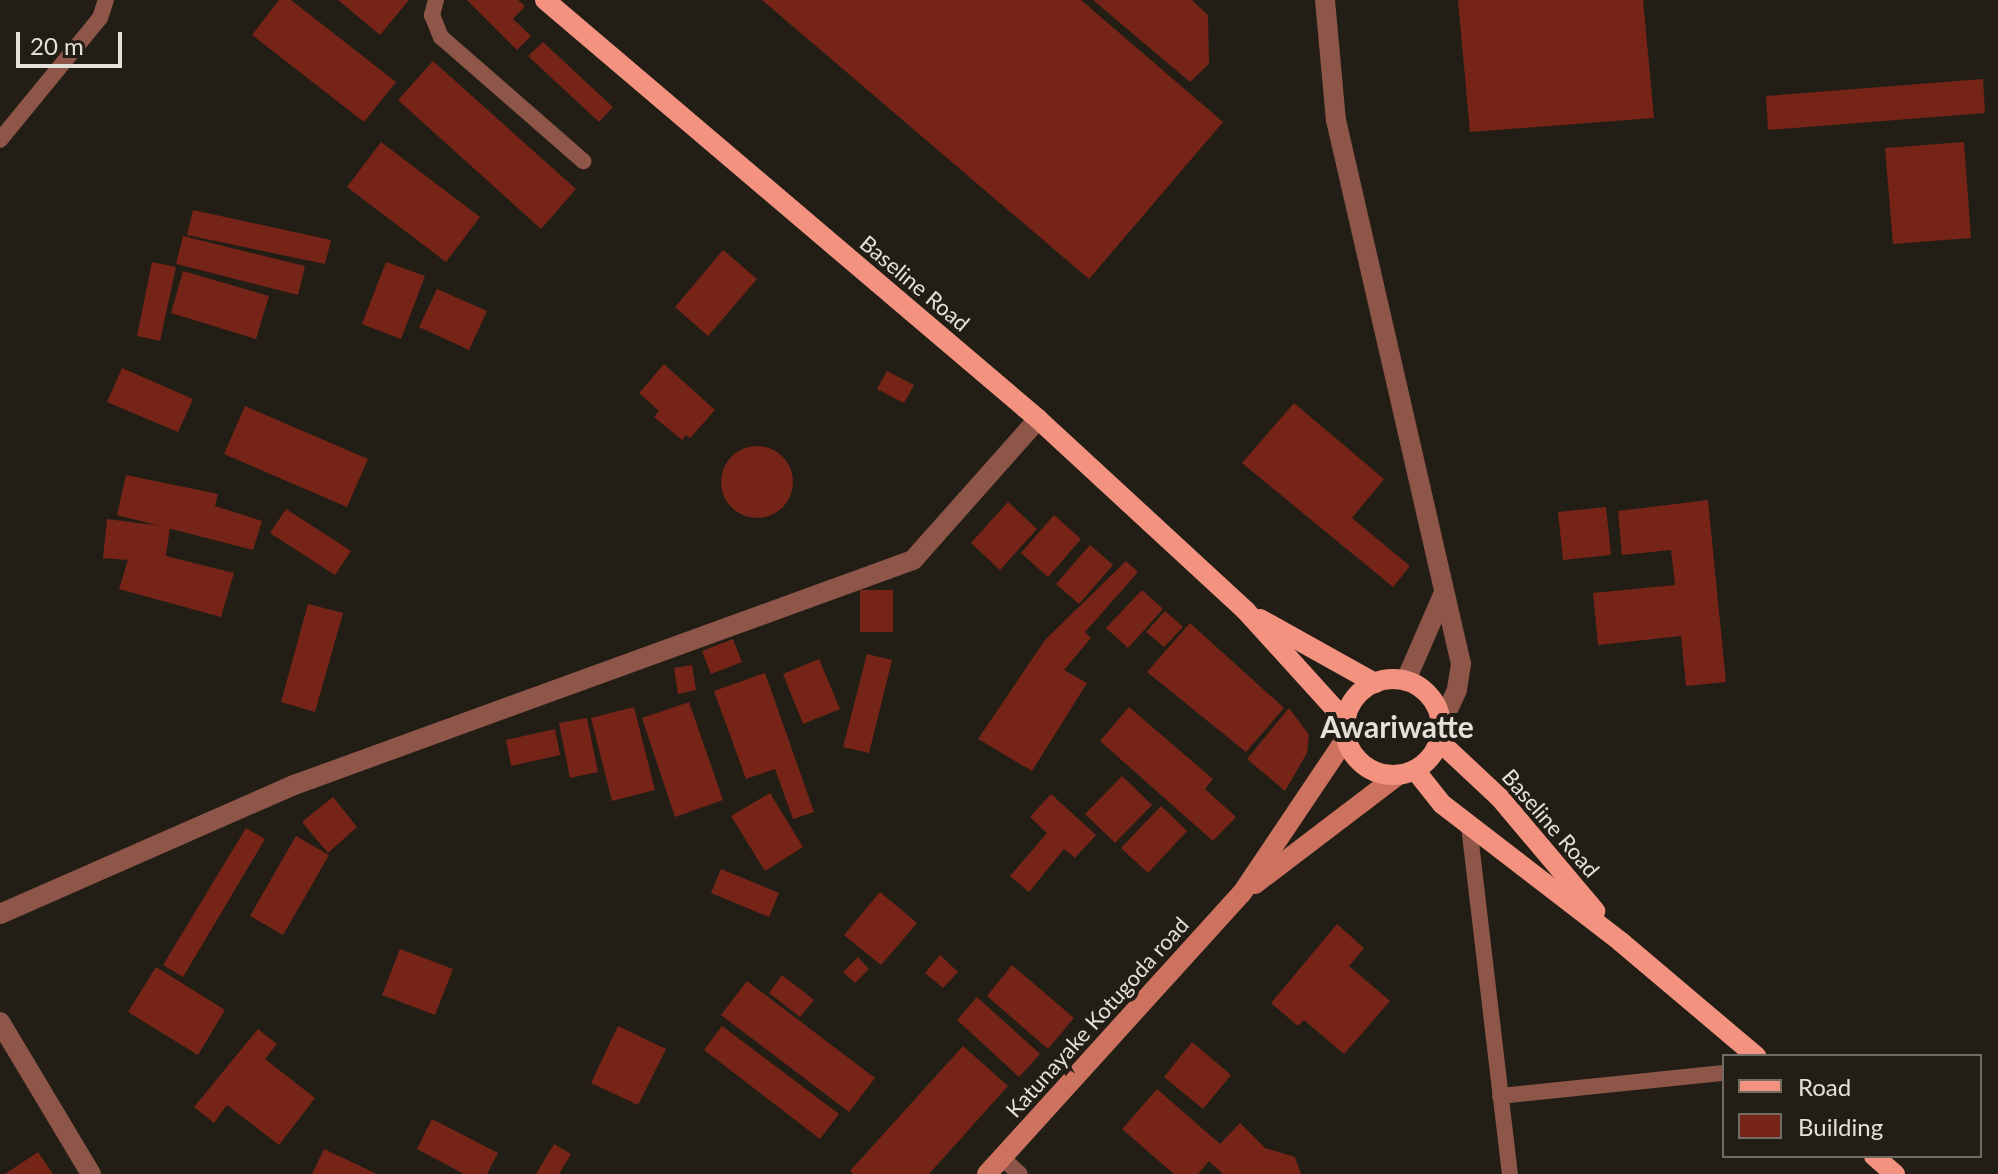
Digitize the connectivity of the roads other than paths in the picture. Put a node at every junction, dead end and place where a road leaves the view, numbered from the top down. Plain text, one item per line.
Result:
1 (106, 0) edge
2 (436, 0) edge
3 (545, 0) edge
4 (1325, 0) edge
5 (0, 140) edge
6 (583, 161) dead end
7 (1038, 419) junction
8 (1443, 595) junction
9 (1246, 611) junction
10 (1406, 680) junction
11 (1375, 683) junction
12 (1345, 728) junction
13 (1440, 732) junction
14 (1406, 773) junction
15 (1469, 826) junction
16 (1242, 893) junction
17 (0, 914) edge
18 (1621, 942) junction
19 (0, 1022) edge
20 (1754, 1054) edge
21 (1722, 1073) edge
22 (1500, 1096) junction
23 (1001, 1157) junction
24 (1876, 1158) edge
25 (91, 1174) edge
26 (987, 1174) edge
27 (1020, 1174) edge
28 (1510, 1174) edge
29 (1895, 1174) edge

1 - 5 lane
2 - 6 lane
3 - 7 main road, Baseline Road
4 - 8 street
7 - 9 main road, Baseline Road
7 - 17 street
8 - 10 street
8 - 13 street
9 - 11 main road, Baseline Road
9 - 12 main road, Baseline Road
10 - 11 main road
10 - 13 main road
11 - 12 main road
12 - 14 main road
12 - 16 main road, Katunayake Kotugoda road
13 - 14 main road
13 - 18 main road, Baseline Road
14 - 15 main road, Baseline Road
14 - 16 main road, Katunayake Kotugoda road
15 - 18 main road, Baseline Road
15 - 22 lane
16 - 23 main road, Katunayake Kotugoda road
18 - 20 main road, Baseline Road
19 - 25 street
21 - 22 lane
22 - 28 lane
23 - 26 main road, Katunayake Kotugoda road
23 - 27 lane
24 - 29 main road

